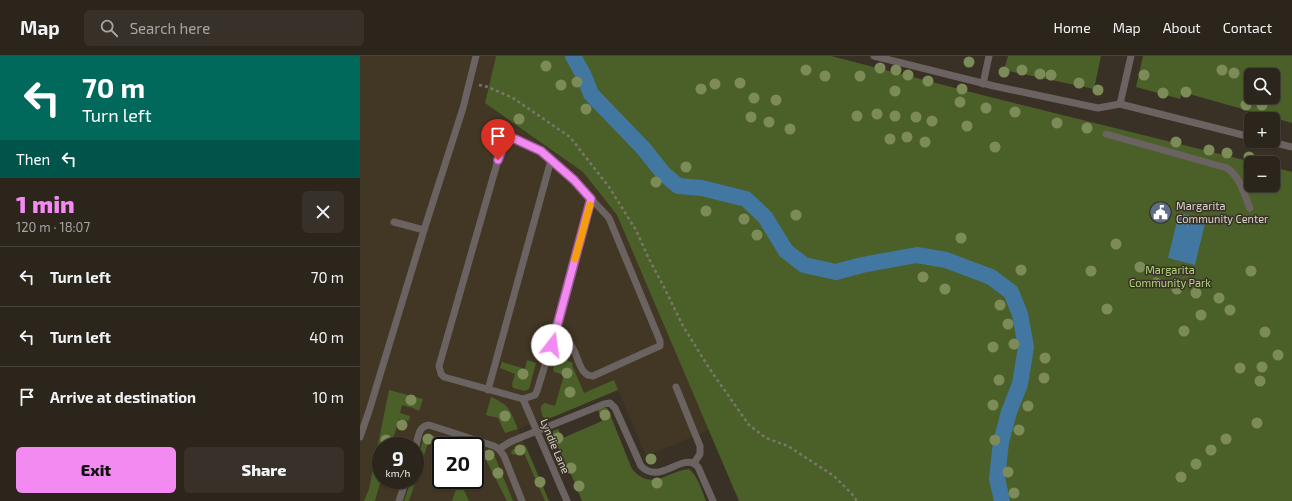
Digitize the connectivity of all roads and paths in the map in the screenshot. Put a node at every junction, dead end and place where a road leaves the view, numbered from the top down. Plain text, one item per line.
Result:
1 (476, 56) edge
2 (874, 56) edge
3 (989, 56) edge
4 (1131, 56) edge
5 (469, 82) junction
6 (983, 84) junction
7 (1120, 104) junction
8 (1106, 134) dead end
9 (1244, 135) edge
10 (1280, 144) edge
11 (1292, 147) edge
12 (551, 160) junction
13 (591, 199) junction
14 (1250, 208) dead end
15 (394, 222) dead end
16 (424, 230) junction
17 (554, 336) junction
18 (676, 387) dead end
19 (488, 390) junction
20 (523, 399) junction
21 (537, 431) junction
22 (360, 437) edge
23 (419, 437) edge
24 (499, 449) junction
25 (694, 463) junction
26 (403, 489) edge
27 (399, 501) edge
28 (522, 501) edge
29 (567, 501) edge
30 (713, 501) edge
31 (857, 501) edge

1 - 5 lane
2 - 6 lane
3 - 6 lane
4 - 7 lane
5 - 16 lane
5 - 31 path
6 - 7 lane
7 - 9 lane
8 - 14 lane
10 - 11 lane
12 - 13 lane
12 - 19 lane
12 - 19 lane
13 - 17 lane
13 - 17 lane
15 - 16 lane
16 - 22 lane
17 - 20 lane
18 - 25 lane
19 - 20 lane
20 - 21 lane, Lyndie Lane
21 - 24 lane
21 - 25 lane
21 - 29 lane, Lyndie Lane
23 - 24 lane
24 - 28 lane
25 - 30 lane
26 - 27 lane

